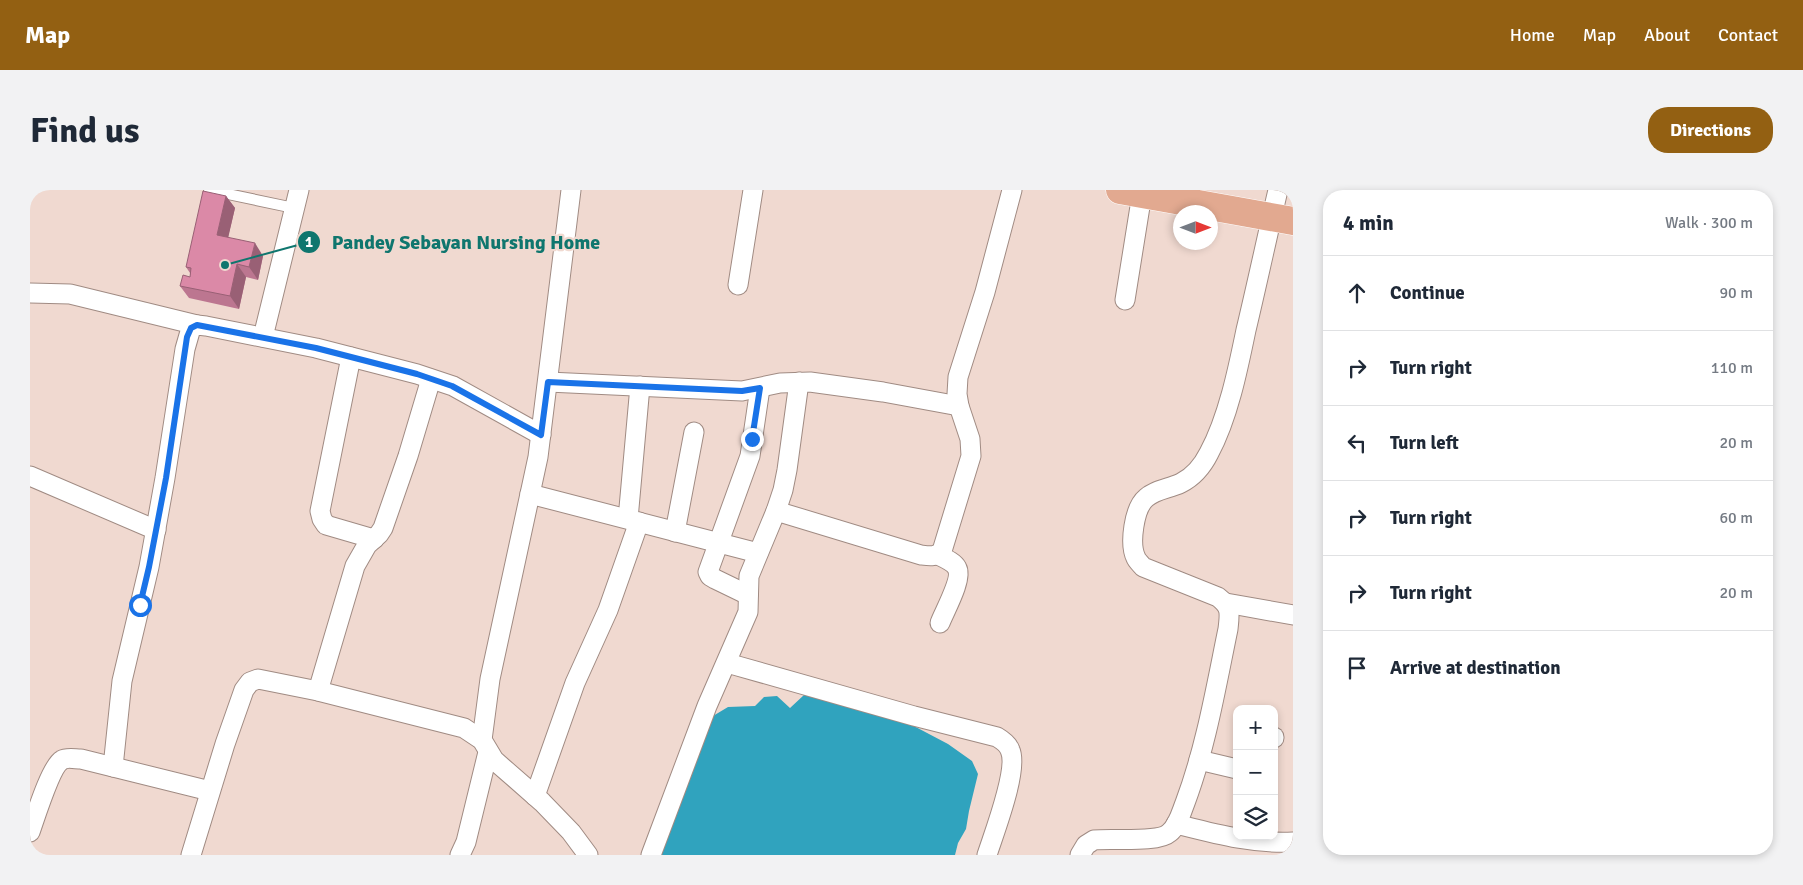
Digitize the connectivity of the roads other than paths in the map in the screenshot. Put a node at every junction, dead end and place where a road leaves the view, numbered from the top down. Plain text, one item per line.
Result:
1 (209, 190) edge
2 (571, 190) edge
3 (753, 190) edge
4 (1012, 190) edge
5 (1278, 190) edge
6 (1131, 192) edge
7 (296, 199) edge
8 (1282, 219) edge
9 (738, 286) dead end
10 (30, 293) edge
11 (1125, 300) dead end
12 (197, 325) junction
13 (263, 337) junction
14 (350, 357) junction
15 (431, 379) junction
16 (548, 382) junction
17 (799, 382) junction
18 (640, 386) junction
19 (760, 388) junction
20 (959, 406) junction
21 (694, 432) dead end
22 (541, 435) junction
23 (30, 476) edge
24 (530, 494) junction
25 (776, 511) junction
26 (634, 521) junction
27 (156, 530) junction
28 (675, 532) junction
29 (374, 539) junction
30 (718, 542) junction
31 (758, 553) junction
32 (938, 555) junction
33 (748, 595) junction
34 (1226, 603) junction
35 (1293, 615) edge
36 (940, 623) dead end
37 (727, 663) junction
38 (318, 691) junction
39 (485, 746) junction
40 (1199, 760) junction
41 (113, 767) junction
42 (1233, 768) edge
43 (210, 790) junction
44 (535, 796) junction
45 (1176, 824) junction
46 (30, 832) edge
47 (1293, 842) edge
48 (191, 855) edge
49 (460, 855) edge
50 (588, 855) edge
51 (651, 855) edge
52 (987, 855) edge
53 (1080, 855) edge

1 - 7 lane
2 - 16 street
3 - 9 street
4 - 20 street
5 - 8 street
6 - 8 main road
6 - 11 street
7 - 13 street
8 - 34 street
10 - 12 street
12 - 13 street
12 - 27 street
13 - 14 street
14 - 15 street
14 - 29 street
15 - 22 street
15 - 29 street
16 - 18 street
16 - 22 street
17 - 19 street
17 - 20 street
17 - 25 street
18 - 19 street
18 - 26 street
19 - 30 street
20 - 32 street
21 - 28 street
22 - 24 street
23 - 27 street
24 - 26 street
24 - 39 street
25 - 31 street
25 - 32 street
26 - 28 street
26 - 44 street
27 - 41 street
28 - 30 street
29 - 38 street
30 - 31 street
30 - 33 street
31 - 33 street
32 - 36 street
33 - 37 street
34 - 35 street
34 - 40 street
37 - 51 street
37 - 52 street
38 - 39 street
38 - 43 street
39 - 44 street
39 - 49 street
40 - 42 street
40 - 45 street
41 - 43 street
41 - 46 street
43 - 48 street
44 - 50 street
45 - 47 street
45 - 53 street

